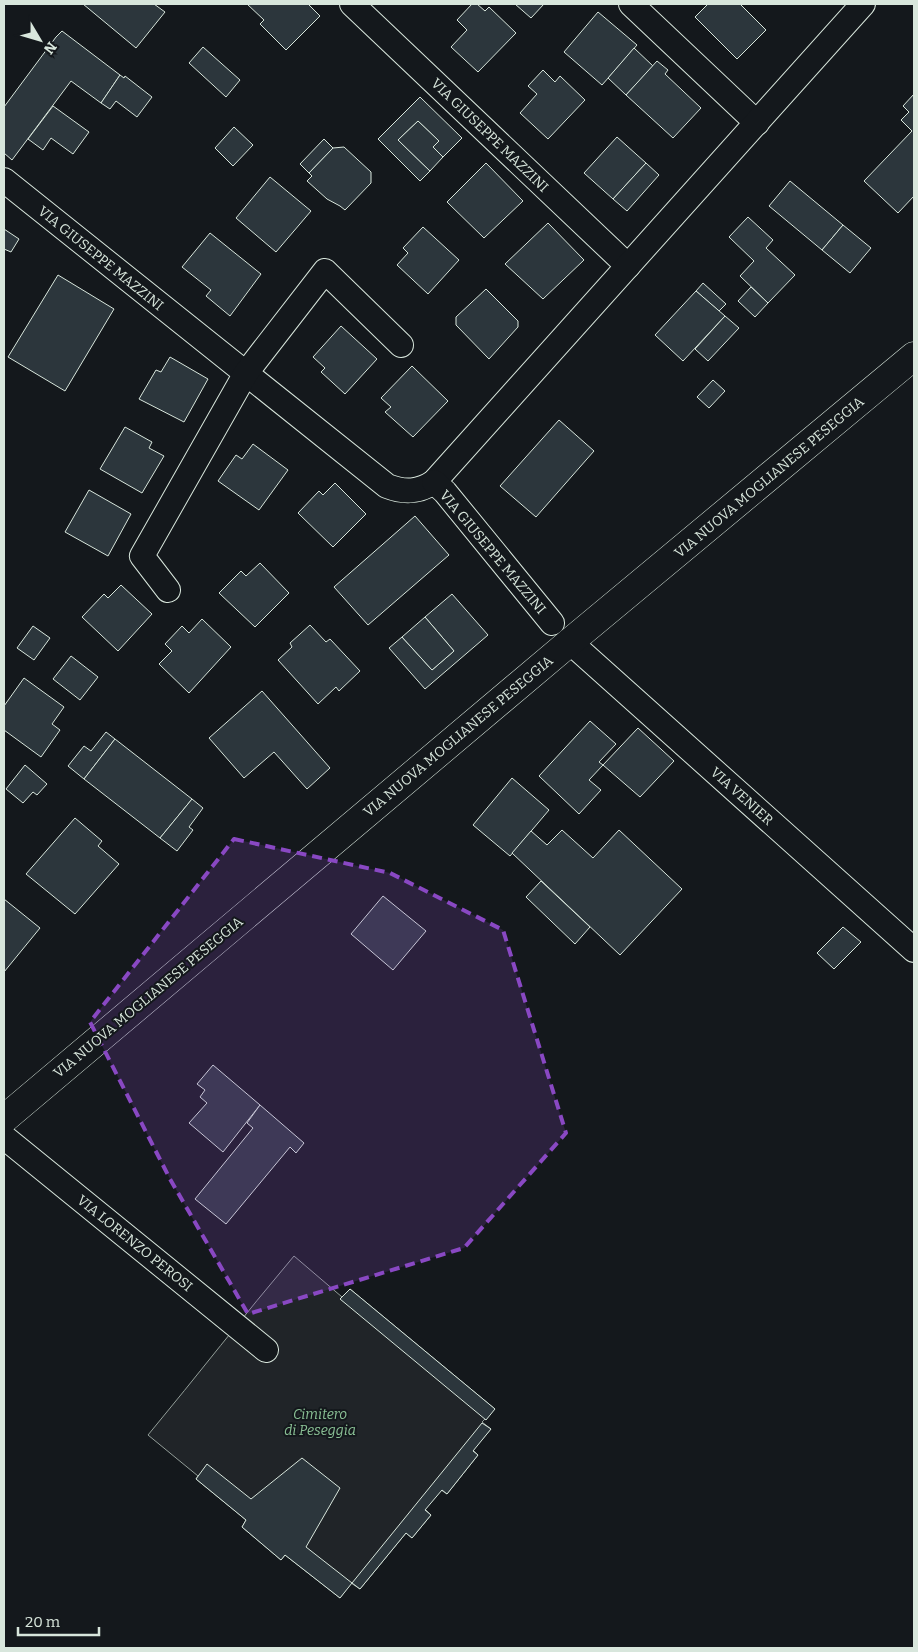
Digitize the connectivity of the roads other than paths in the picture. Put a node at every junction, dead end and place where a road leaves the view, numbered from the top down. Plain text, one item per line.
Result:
1 (352, 4) edge
2 (631, 4) edge
3 (863, 4) edge
4 (757, 123) junction
5 (4, 180) edge
6 (628, 266) junction
7 (401, 345) dead end
8 (914, 356) edge
9 (246, 373) junction
10 (434, 482) junction
11 (168, 590) dead end
12 (561, 632) junction
13 (914, 950) edge
14 (4, 1119) edge
15 (4, 1137) edge
16 (266, 1350) dead end

1 - 6 street, VIA GIUSEPPE MAZZINI
2 - 4 street
3 - 4 street, VIA GIUSEPPE MAZZINI
4 - 6 street, VIA GIUSEPPE MAZZINI
5 - 9 street, VIA GIUSEPPE MAZZINI
6 - 10 street, VIA GIUSEPPE MAZZINI
7 - 9 street
8 - 12 main road, VIA NUOVA MOGLIANESE PESEGGIA
9 - 10 street, VIA GIUSEPPE MAZZINI
9 - 11 street
10 - 12 street, VIA GIUSEPPE MAZZINI
12 - 13 street, VIA VENIER
12 - 14 main road, VIA NUOVA MOGLIANESE PESEGGIA
15 - 16 street, VIA LORENZO PEROSI

